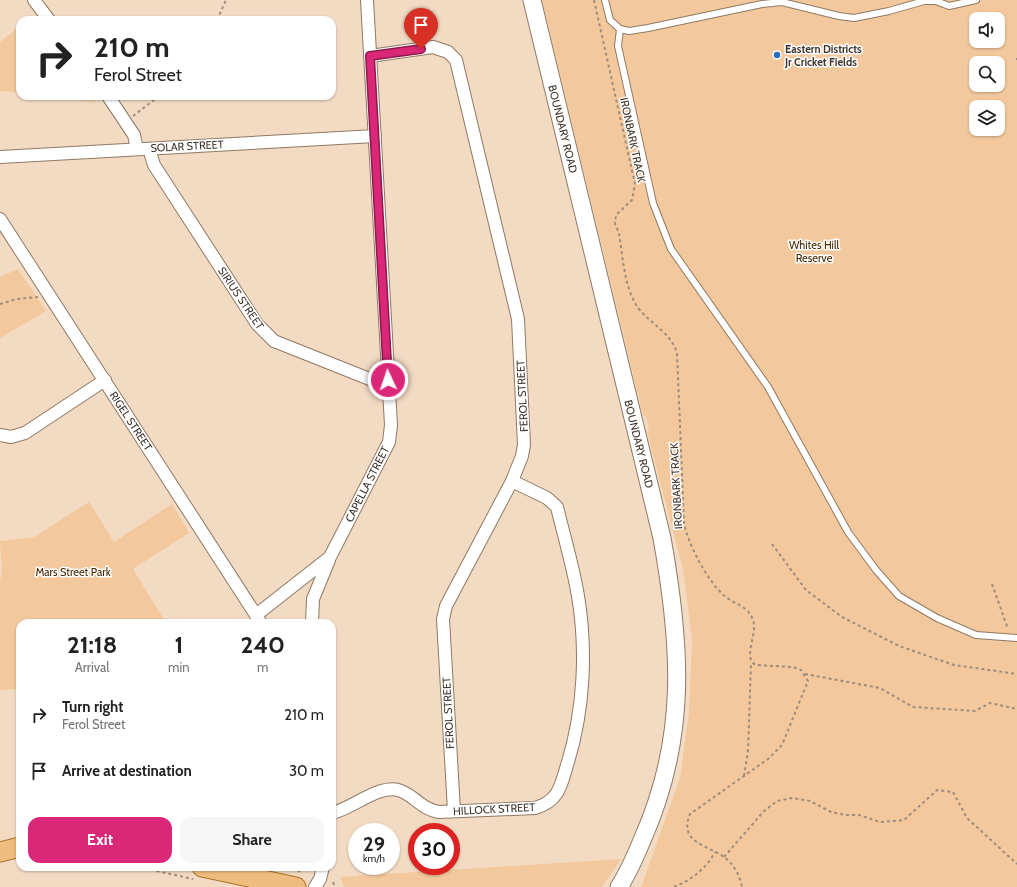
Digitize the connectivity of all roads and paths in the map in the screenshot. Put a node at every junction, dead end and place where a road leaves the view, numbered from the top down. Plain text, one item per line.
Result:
1 (34, 0) edge
2 (226, 0) edge
3 (367, 0) edge
4 (532, 0) edge
5 (594, 0) edge
6 (605, 0) edge
7 (976, 0) edge
8 (46, 16) edge
9 (219, 16) edge
10 (620, 29) junction
11 (370, 56) junction
12 (111, 100) edge
13 (154, 100) edge
14 (126, 121) junction
15 (375, 136) junction
16 (143, 149) junction
17 (0, 157) edge
18 (0, 219) edge
19 (53, 300) junction
20 (0, 304) edge
21 (105, 380) junction
22 (388, 380) junction
23 (0, 435) edge
24 (512, 480) junction
25 (772, 544) dead end
26 (330, 557) junction
27 (992, 584) dead end
28 (259, 619) edge
29 (312, 619) edge
30 (1014, 638) edge
31 (751, 663) junction
32 (805, 674) junction
33 (1017, 674) edge
34 (1017, 709) edge
35 (744, 776) junction
36 (454, 811) junction
37 (336, 812) edge
38 (16, 848) edge
39 (0, 852) edge
40 (715, 852) junction
41 (724, 857) junction
42 (1017, 864) edge
43 (179, 871) edge
44 (322, 871) edge
45 (199, 873) edge
46 (334, 882) dead end
47 (296, 887) edge
48 (315, 887) edge
49 (335, 887) edge
50 (619, 887) edge
51 (674, 887) edge
52 (742, 887) edge

1 - 8 street
2 - 9 path
3 - 11 street, CAPELLA STREET
4 - 50 main road, BOUNDARY ROAD
5 - 31 path, IRONBARK TRACK
6 - 10 lane
7 - 10 lane
10 - 30 lane
11 - 15 street, CAPELLA STREET
11 - 24 street, FEROL STREET
12 - 14 street, SIRIUS STREET
13 - 14 path
14 - 16 street, SIRIUS STREET
15 - 16 street, SOLAR STREET
15 - 22 street, CAPELLA STREET
16 - 17 street, SOLAR STREET
16 - 22 street, SIRIUS STREET
18 - 19 street, RIGEL STREET
19 - 20 path
19 - 21 street, RIGEL STREET
21 - 23 street
21 - 28 street, RIGEL STREET
22 - 26 street, CAPELLA STREET
24 - 36 street, FEROL STREET
24 - 36 street, HILLOCK STREET
25 - 33 path
26 - 28 street, CAPELLA STREET
26 - 29 street, CAPELLA STREET
27 - 30 path
31 - 32 path
31 - 35 path, IRONBARK TRACK
32 - 34 path
32 - 35 path
35 - 40 path
36 - 37 street, HILLOCK STREET
38 - 39 main road
40 - 41 path
40 - 51 path
41 - 42 path
41 - 52 path
43 - 45 path
44 - 48 street
45 - 47 main road
46 - 49 path

